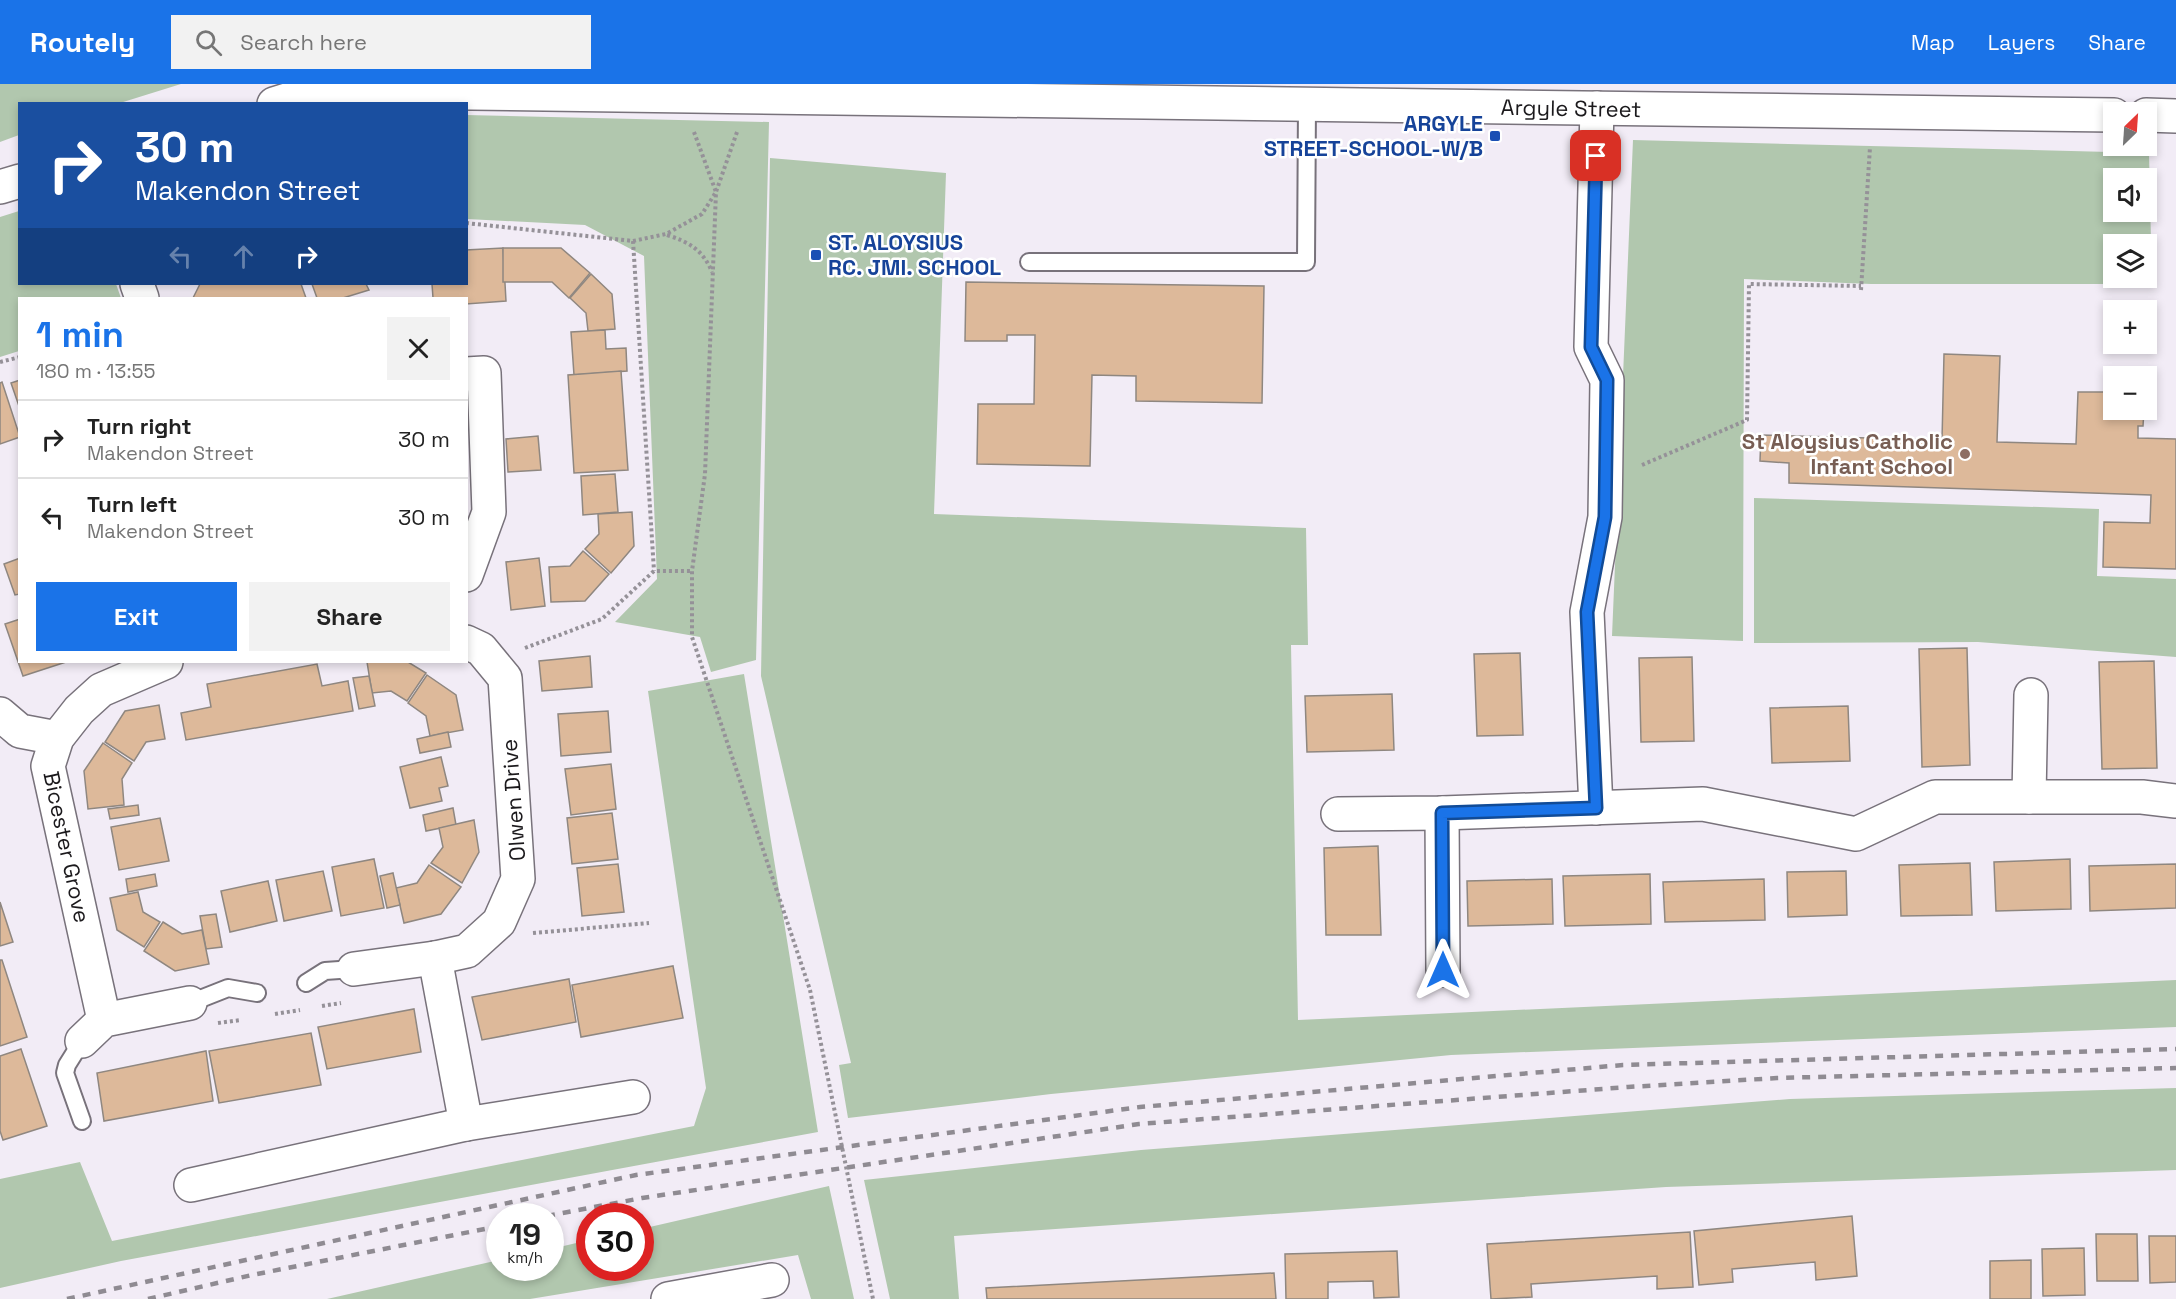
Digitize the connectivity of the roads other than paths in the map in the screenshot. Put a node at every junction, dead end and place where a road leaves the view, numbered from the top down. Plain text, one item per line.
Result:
1 (314, 88) edge
2 (279, 102) edge
3 (1307, 104) junction
4 (1597, 108) junction
5 (2103, 115) edge
6 (2157, 115) edge
7 (2176, 116) edge
8 (18, 182) edge
9 (0, 187) edge
10 (1029, 262) dead end
11 (468, 374) edge
12 (468, 570) edge
13 (479, 651) edge
14 (164, 663) edge
15 (2031, 695) dead end
16 (0, 714) edge
17 (57, 738) junction
18 (2029, 797) junction
19 (2176, 801) edge
20 (1596, 808) junction
21 (1442, 813) junction
22 (1338, 814) dead end
23 (435, 958) junction
24 (354, 969) joint
25 (1443, 970) dead end
26 (306, 983) dead end
27 (257, 993) dead end
28 (190, 1003) joint
29 (93, 1030) junction
30 (633, 1098) dead end
31 (82, 1121) dead end
32 (466, 1124) junction
33 (191, 1185) dead end
34 (772, 1280) dead end
35 (722, 1294) edge
36 (668, 1299) edge

1 - 2 street, Argyle Street
1 - 3 street, Argyle Street
3 - 4 street, Argyle Street
3 - 10 lane
4 - 5 street, Argyle Street
4 - 20 street
6 - 7 street
8 - 9 street
11 - 12 street
13 - 23 street, Olwen Drive
14 - 17 street, Bicester Grove
15 - 18 street
16 - 17 street
17 - 29 street, Bicester Grove
18 - 19 street
18 - 20 street
20 - 21 street
21 - 22 street
21 - 25 street
23 - 24 street, Olwen Drive
23 - 32 street
24 - 26 lane
27 - 28 lane
28 - 29 street
29 - 31 lane
30 - 32 street
32 - 33 street
34 - 35 street
35 - 36 street

